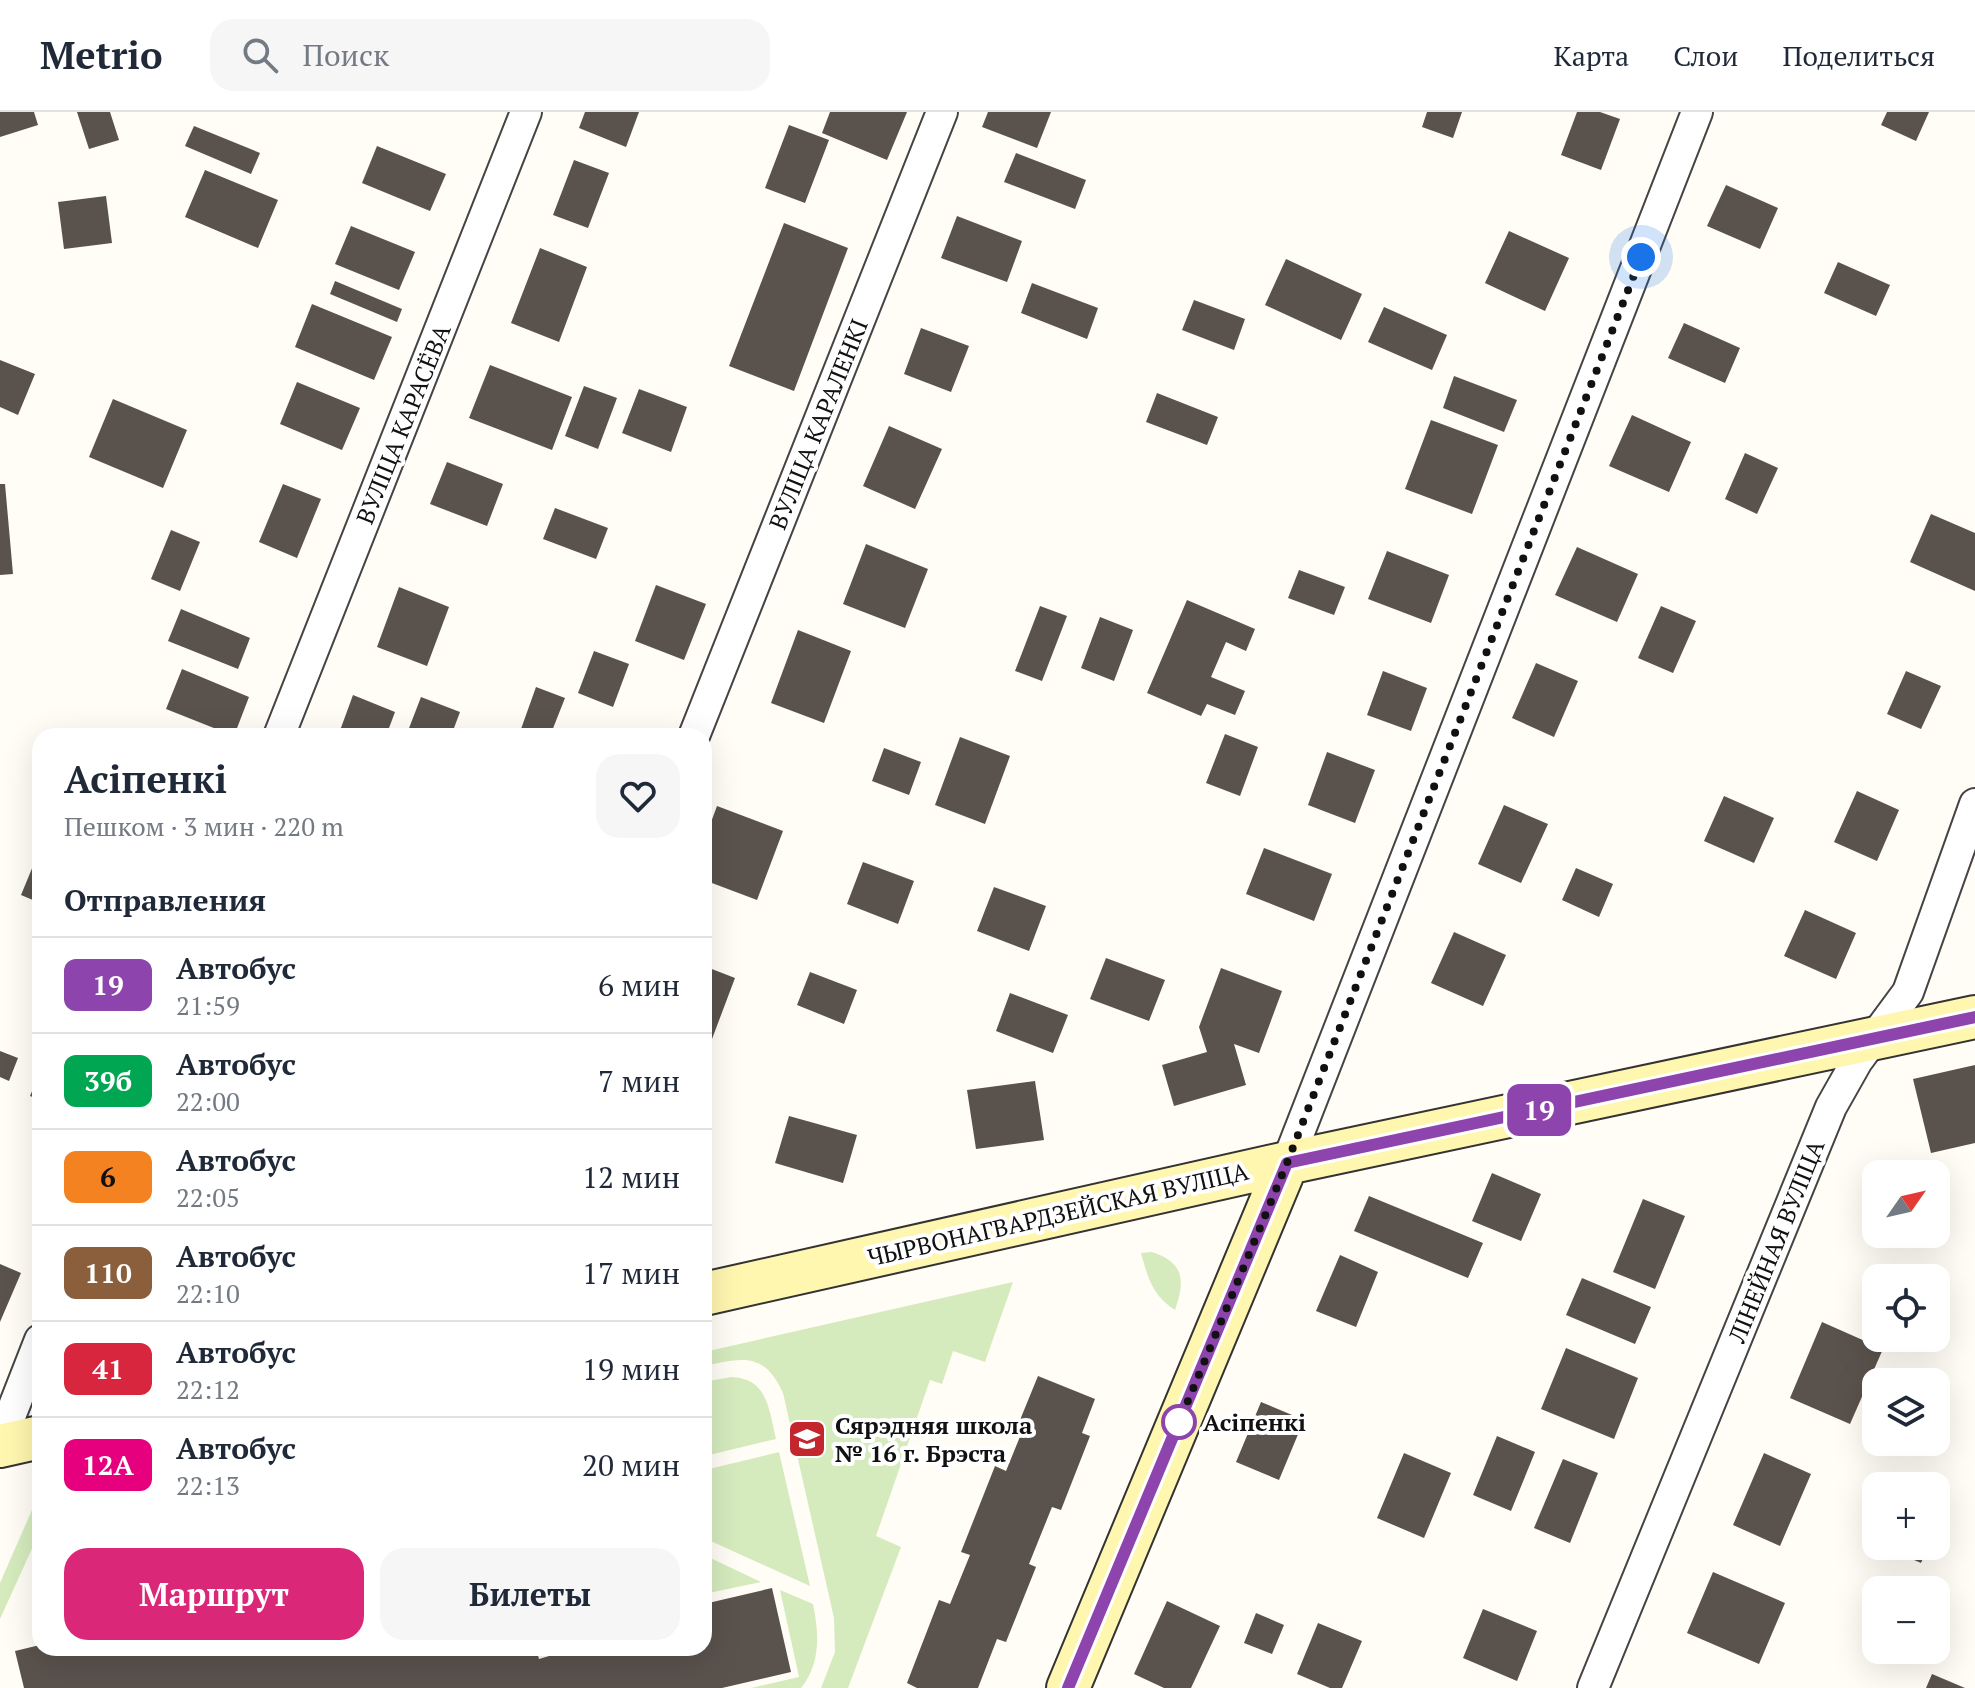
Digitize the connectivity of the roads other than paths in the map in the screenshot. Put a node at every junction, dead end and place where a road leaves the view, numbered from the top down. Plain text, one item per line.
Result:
1 (526, 112) edge
2 (942, 112) edge
3 (1697, 112) edge
4 (282, 728) edge
5 (697, 728) edge
6 (1975, 804) edge
7 (1975, 1017) edge
8 (1872, 1039) junction
9 (1287, 1163) junction
10 (712, 1292) edge
11 (32, 1361) edge
12 (32, 1438) edge
13 (0, 1444) edge
14 (1068, 1688) edge
15 (1593, 1688) edge

1 - 4 street, ВУЛІЦА КАРАСЁВА
2 - 5 street, ВУЛІЦА КАРАЛЕНКІ
3 - 9 street
6 - 8 street, ЛІНЕЙНАЯ ВУЛІЦА
7 - 8 main road, ЧЫРВОНАГВАРДЗЕЙСКАЯ ВУЛІЦА
8 - 9 main road, ЧЫРВОНАГВАРДЗЕЙСКАЯ ВУЛІЦА
8 - 15 street, ЛІНЕЙНАЯ ВУЛІЦА
9 - 10 main road, ЧЫРВОНАГВАРДЗЕЙСКАЯ ВУЛІЦА
9 - 14 main road
11 - 13 street
12 - 13 main road

